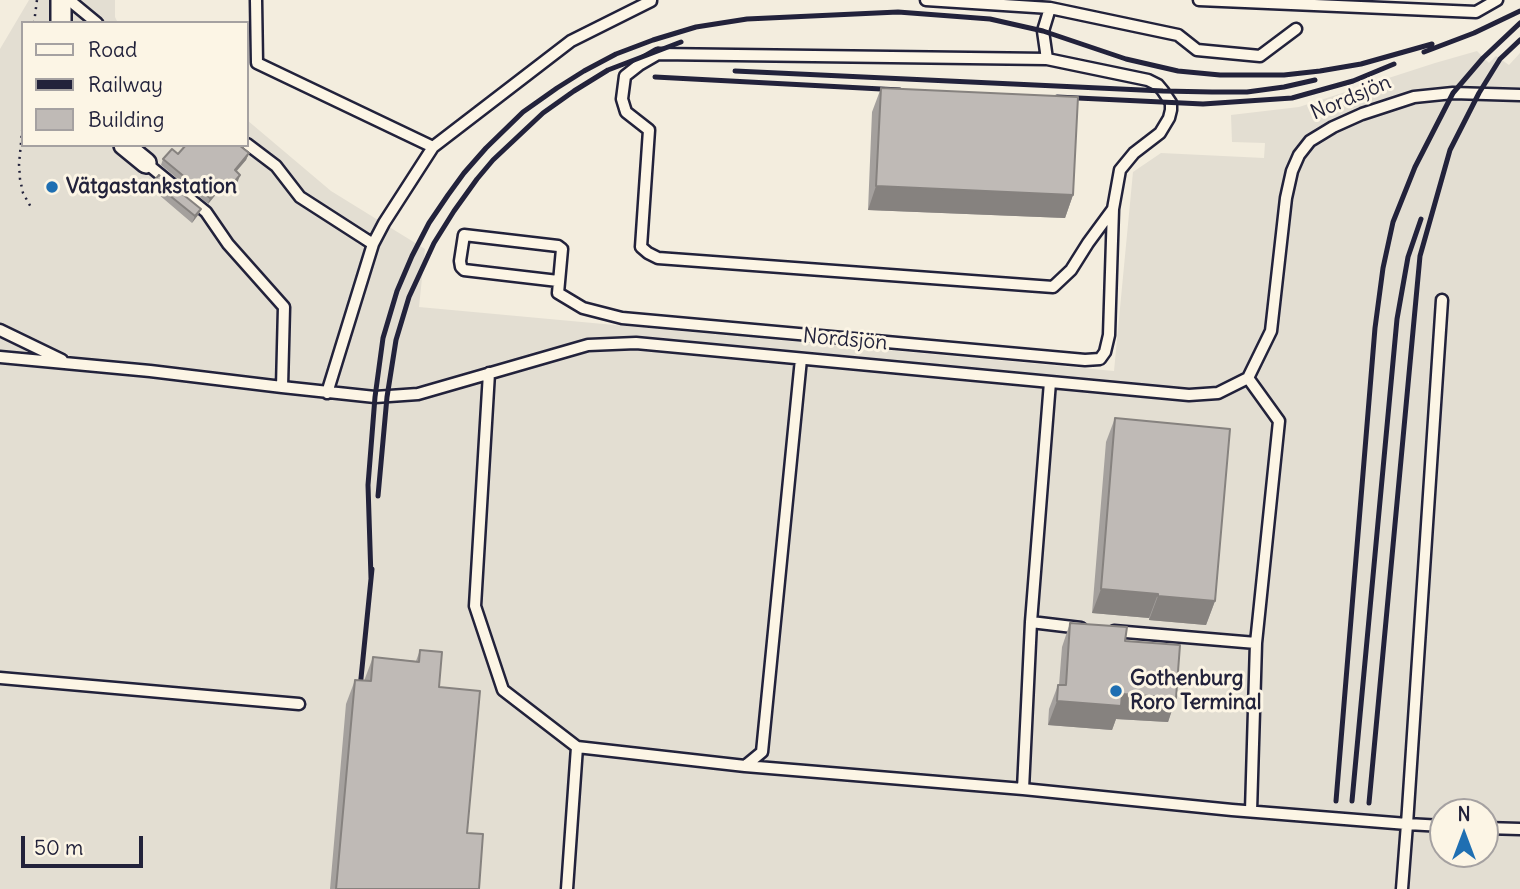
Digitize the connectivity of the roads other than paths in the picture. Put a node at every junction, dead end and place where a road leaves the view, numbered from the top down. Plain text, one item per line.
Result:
1 (61, 0) edge
2 (69, 0) edge
3 (256, 0) edge
4 (651, 0) edge
5 (926, 0) edge
6 (1199, 0) edge
7 (1497, 0) edge
8 (1418, 5) edge
9 (1050, 8) junction
10 (61, 21) edge
11 (95, 21) edge
12 (1296, 29) dead end
13 (1047, 59) junction
14 (1520, 95) edge
15 (248, 145) edge
16 (126, 147) edge
17 (433, 147) junction
18 (146, 163) joint
19 (1114, 209) junction
20 (373, 244) junction
21 (558, 281) junction
22 (1442, 300) dead end
23 (0, 330) edge
24 (0, 357) edge
25 (801, 359) junction
26 (69, 363) junction
27 (489, 373) junction
28 (1248, 378) junction
29 (1050, 382) junction
30 (282, 387) junction
31 (327, 393) junction
32 (1031, 622) junction
33 (1092, 629) edge
34 (1104, 630) edge
35 (1256, 643) junction
36 (0, 678) edge
37 (299, 704) dead end
38 (577, 747) junction
39 (762, 752) junction
40 (745, 766) junction
41 (773, 769) junction
42 (1023, 789) junction
43 (1251, 811) junction
44 (1407, 824) junction
45 (1429, 825) edge
46 (1499, 828) edge
47 (1520, 829) edge
48 (567, 889) edge
49 (1402, 889) edge

1 - 10 street
2 - 11 lane
3 - 17 lane
4 - 17 lane
5 - 9 lane
6 - 8 lane
7 - 8 lane
9 - 12 lane
9 - 13 lane
13 - 19 lane
13 - 19 lane
14 - 28 lane, Nordsjön
15 - 20 lane
16 - 18 street
17 - 20 lane
18 - 30 lane
19 - 21 lane
20 - 31 lane
21 - 21 lane
22 - 44 lane
23 - 26 lane
24 - 26 lane, Nordsjön
25 - 27 lane, Nordsjön
25 - 29 lane, Nordsjön
25 - 39 lane
26 - 30 lane, Nordsjön
27 - 31 lane, Nordsjön
27 - 38 lane
28 - 29 lane, Nordsjön
28 - 35 lane
29 - 32 lane
30 - 31 lane, Nordsjön
32 - 33 lane
32 - 42 lane
34 - 35 lane
35 - 43 lane
36 - 37 lane
38 - 40 lane
38 - 48 lane
39 - 40 lane
39 - 41 lane
40 - 41 lane
41 - 42 lane
42 - 43 lane
43 - 44 lane
44 - 45 lane
44 - 49 lane
46 - 47 lane

